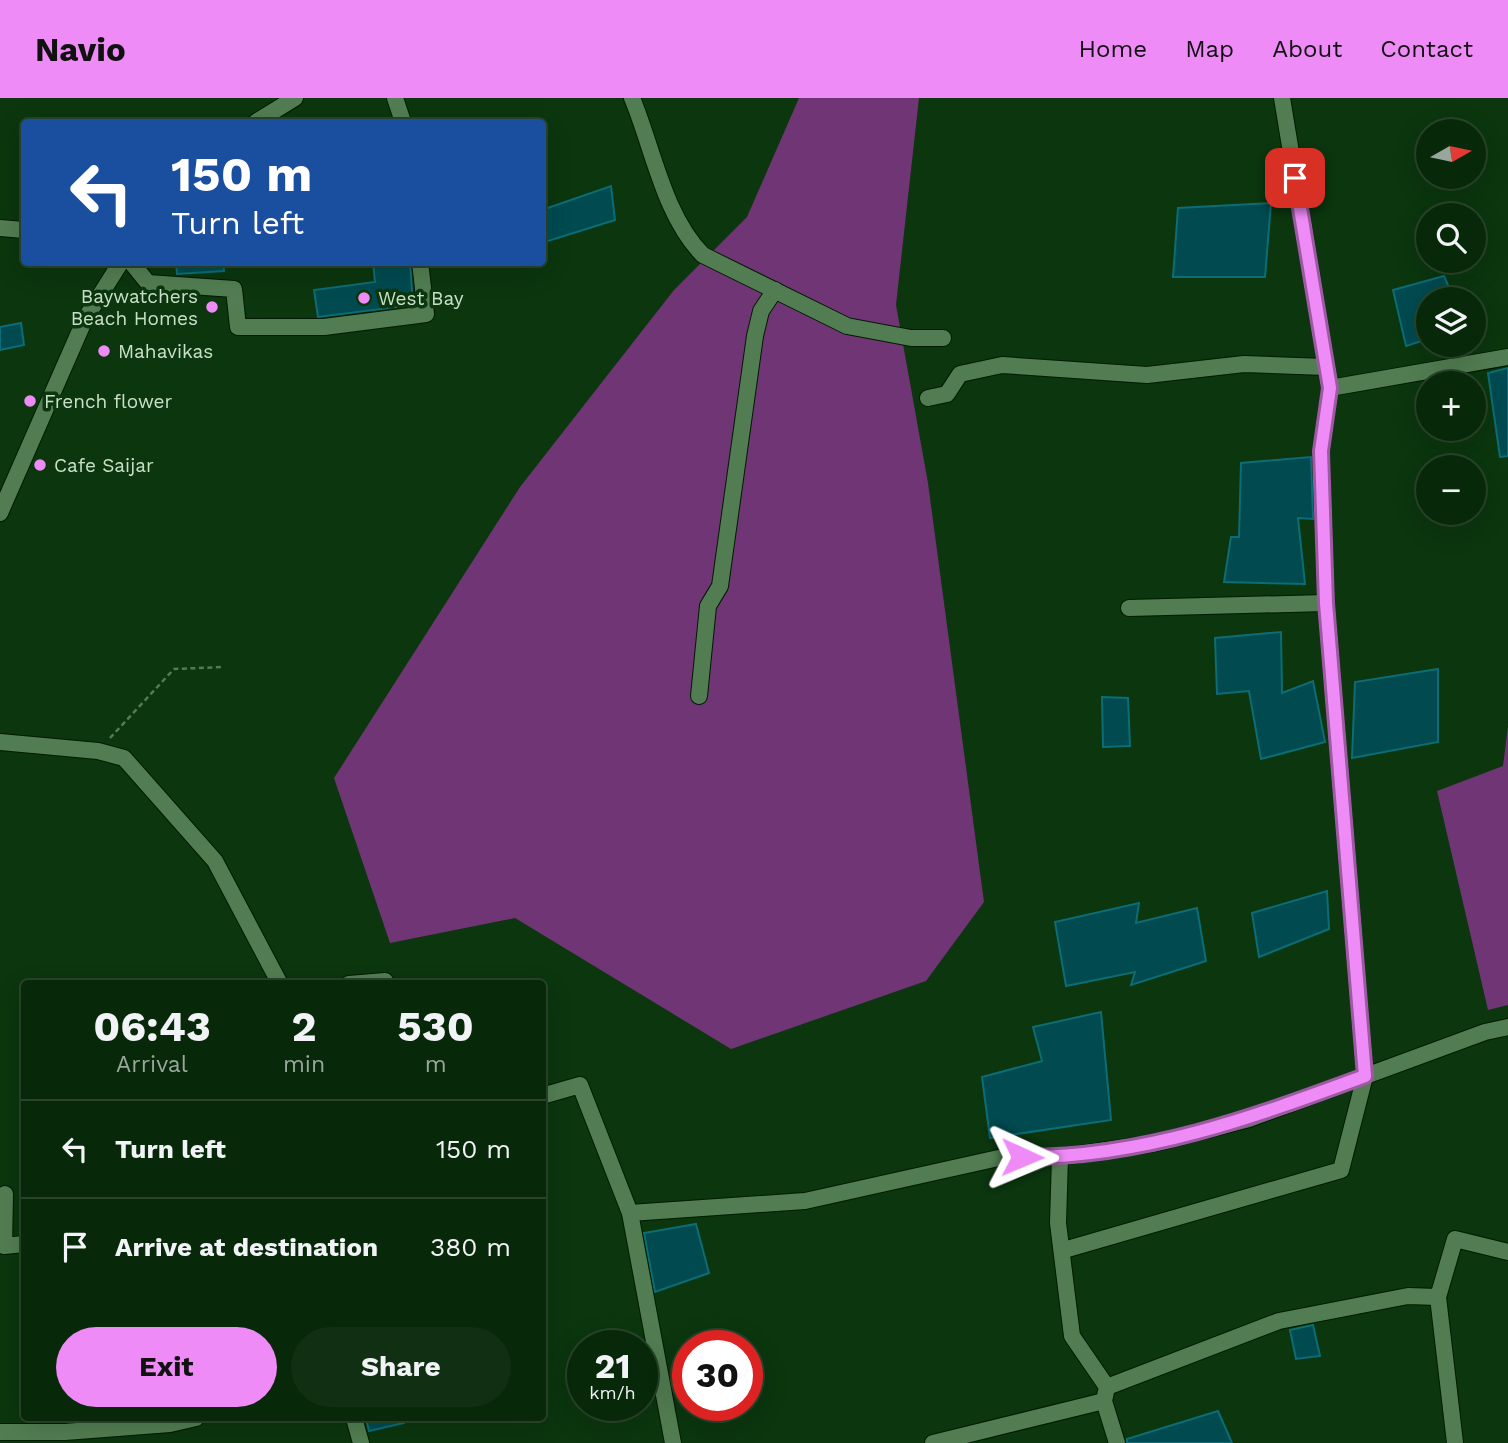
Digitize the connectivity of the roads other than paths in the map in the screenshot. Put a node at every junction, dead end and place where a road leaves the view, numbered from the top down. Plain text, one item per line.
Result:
1 (295, 98) edge
2 (395, 98) edge
3 (632, 98) edge
4 (1282, 98) edge
5 (261, 119) edge
6 (401, 119) edge
7 (0, 228) edge
8 (21, 230) edge
9 (118, 266) edge
10 (134, 266) edge
11 (420, 266) edge
12 (775, 290) junction
13 (943, 338) dead end
14 (1508, 357) edge
15 (1326, 366) junction
16 (1330, 388) junction
17 (928, 398) dead end
18 (0, 513) edge
19 (1326, 603) junction
20 (1129, 608) dead end
21 (699, 696) dead end
22 (0, 742) edge
23 (279, 980) edge
24 (1508, 1027) edge
25 (1365, 1076) junction
26 (546, 1095) edge
27 (1060, 1157) junction
28 (5, 1194) dead end
29 (630, 1213) junction
30 (21, 1244) edge
31 (1064, 1250) junction
32 (1508, 1252) edge
33 (1438, 1297) junction
34 (1105, 1394) junction
35 (169, 1421) edge
36 (356, 1421) edge
37 (0, 1432) edge
38 (361, 1443) edge
39 (673, 1443) edge
40 (933, 1443) edge
41 (1117, 1443) edge
42 (1455, 1443) edge

1 - 5 street
2 - 6 street
3 - 12 street
4 - 15 street
7 - 8 street
9 - 18 street
10 - 11 street
12 - 13 street
12 - 21 street
14 - 16 street
15 - 16 street
15 - 17 street
16 - 19 street
19 - 20 street
19 - 25 street
22 - 23 street
24 - 25 street
25 - 27 street
25 - 31 street
26 - 29 street
27 - 29 street
27 - 31 street
28 - 30 street
29 - 39 street
31 - 34 street
32 - 33 street
33 - 34 street
33 - 42 street
34 - 40 street
34 - 41 street
35 - 37 street
36 - 38 street

